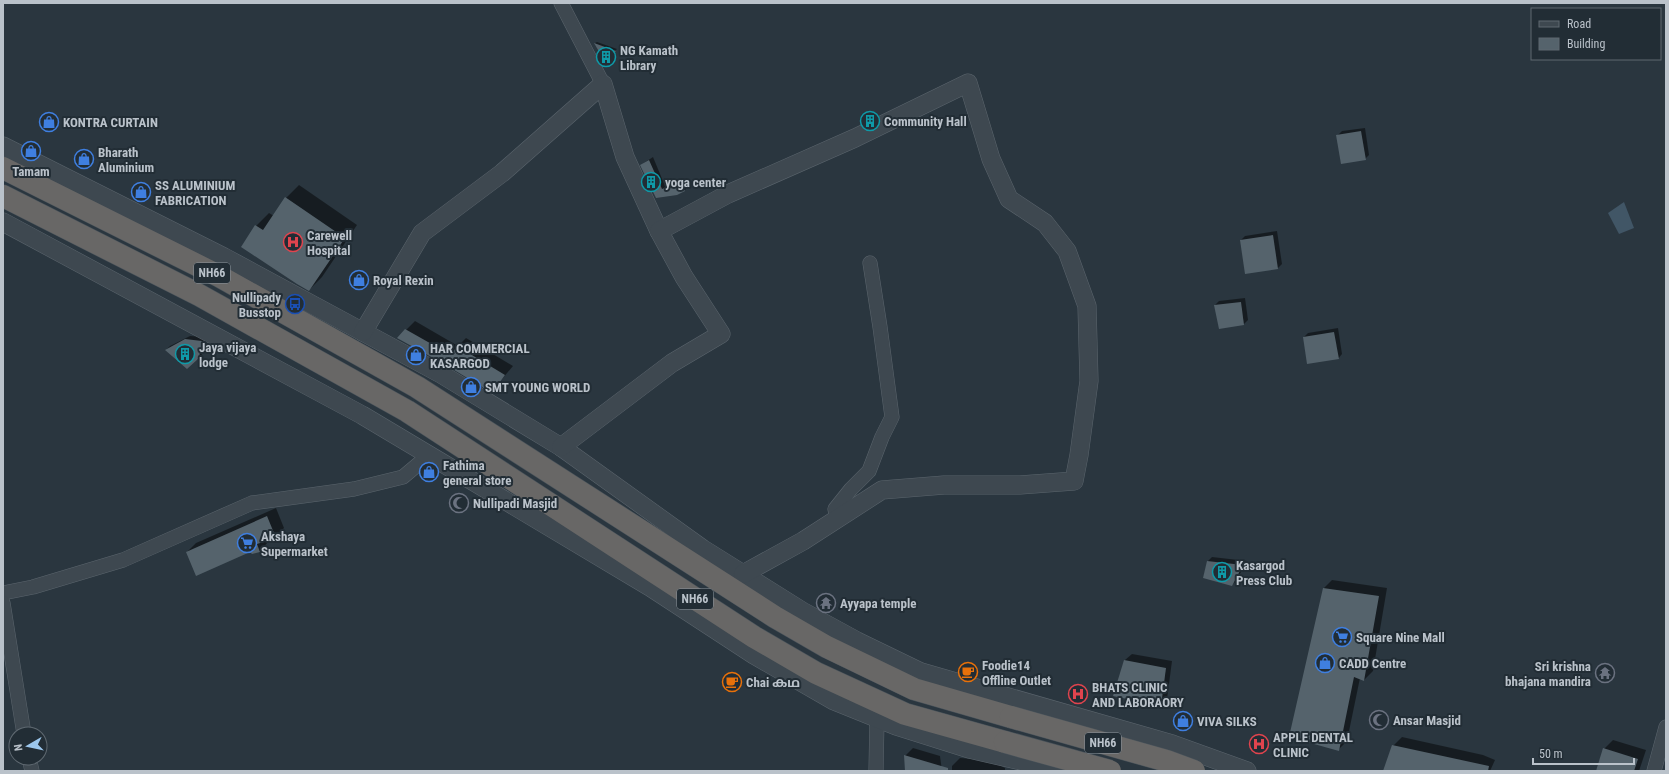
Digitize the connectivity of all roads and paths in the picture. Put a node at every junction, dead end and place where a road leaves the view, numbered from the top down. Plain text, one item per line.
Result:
1 (561, 3) edge
2 (603, 84) junction
3 (3, 146) edge
4 (3, 168) edge
5 (3, 196) edge
6 (3, 222) edge
7 (659, 231) junction
8 (870, 263) dead end
9 (363, 332) junction
10 (561, 447) junction
11 (429, 455) junction
12 (837, 518) junction
13 (743, 574) junction
14 (3, 593) edge
15 (3, 603) edge
16 (877, 718) junction
17 (23, 726) edge
18 (1666, 727) edge
19 (876, 771) edge
20 (1064, 771) edge
21 (1110, 771) edge
22 (1194, 771) edge
23 (1246, 771) edge
24 (1654, 771) edge

1 - 2 street
2 - 7 street
2 - 9 street
3 - 9 street
4 - 22 highway, NH66, bridge
5 - 21 highway, NH66, bridge
6 - 11 street
7 - 10 street
7 - 12 street
8 - 12 street
9 - 10 street
10 - 13 street
11 - 14 street
11 - 16 street
12 - 13 street
13 - 23 street
15 - 17 street
16 - 19 street
16 - 20 street
18 - 24 street

